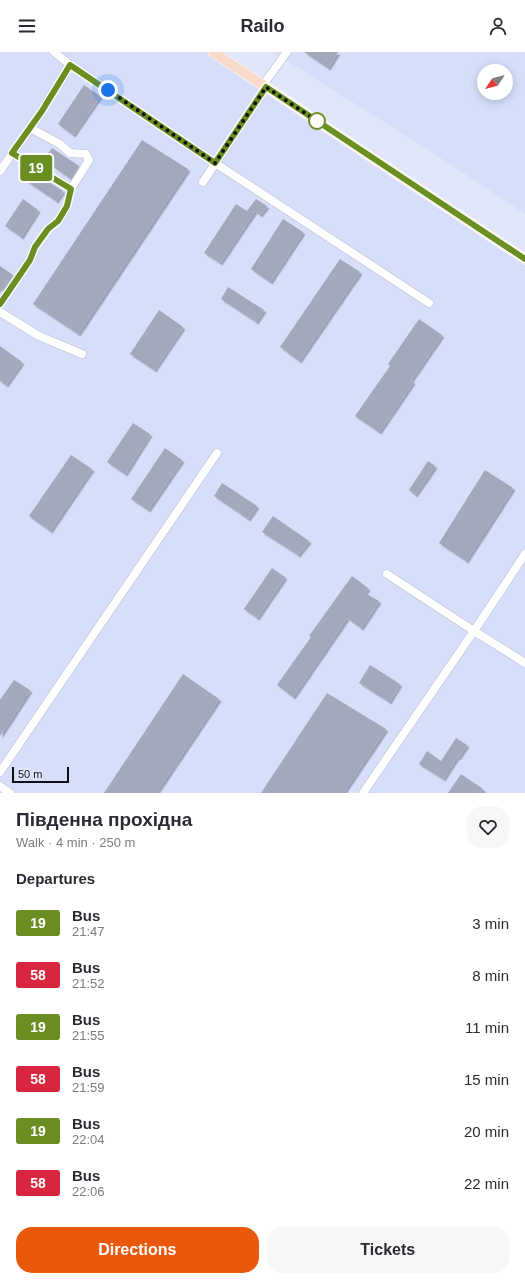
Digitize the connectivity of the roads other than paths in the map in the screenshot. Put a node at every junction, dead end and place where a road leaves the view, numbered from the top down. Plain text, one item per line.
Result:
1 (54, 52) edge
2 (213, 52) edge
3 (286, 52) edge
4 (70, 65) junction
5 (264, 86) junction
6 (30, 128) junction
7 (12, 153) junction
8 (215, 163) junction
9 (0, 171) edge
10 (203, 182) dead end
11 (71, 189) junction
12 (525, 259) edge
13 (429, 303) dead end
14 (0, 304) edge
15 (0, 312) edge
16 (82, 354) dead end
17 (217, 453) dead end
18 (525, 554) edge
19 (387, 574) dead end
20 (474, 631) junction
21 (525, 663) edge
22 (0, 772) edge
23 (0, 786) edge
24 (10, 793) edge
25 (363, 793) edge

1 - 4 lane
2 - 5 main road
3 - 5 lane
4 - 6 lane
4 - 8 lane
5 - 8 lane
5 - 12 main road
6 - 7 lane
6 - 11 lane
7 - 9 lane
7 - 11 lane
8 - 10 lane
8 - 13 lane
11 - 14 lane
15 - 16 lane
17 - 22 lane
18 - 20 lane
19 - 20 lane
20 - 21 lane
20 - 25 lane
23 - 24 lane

